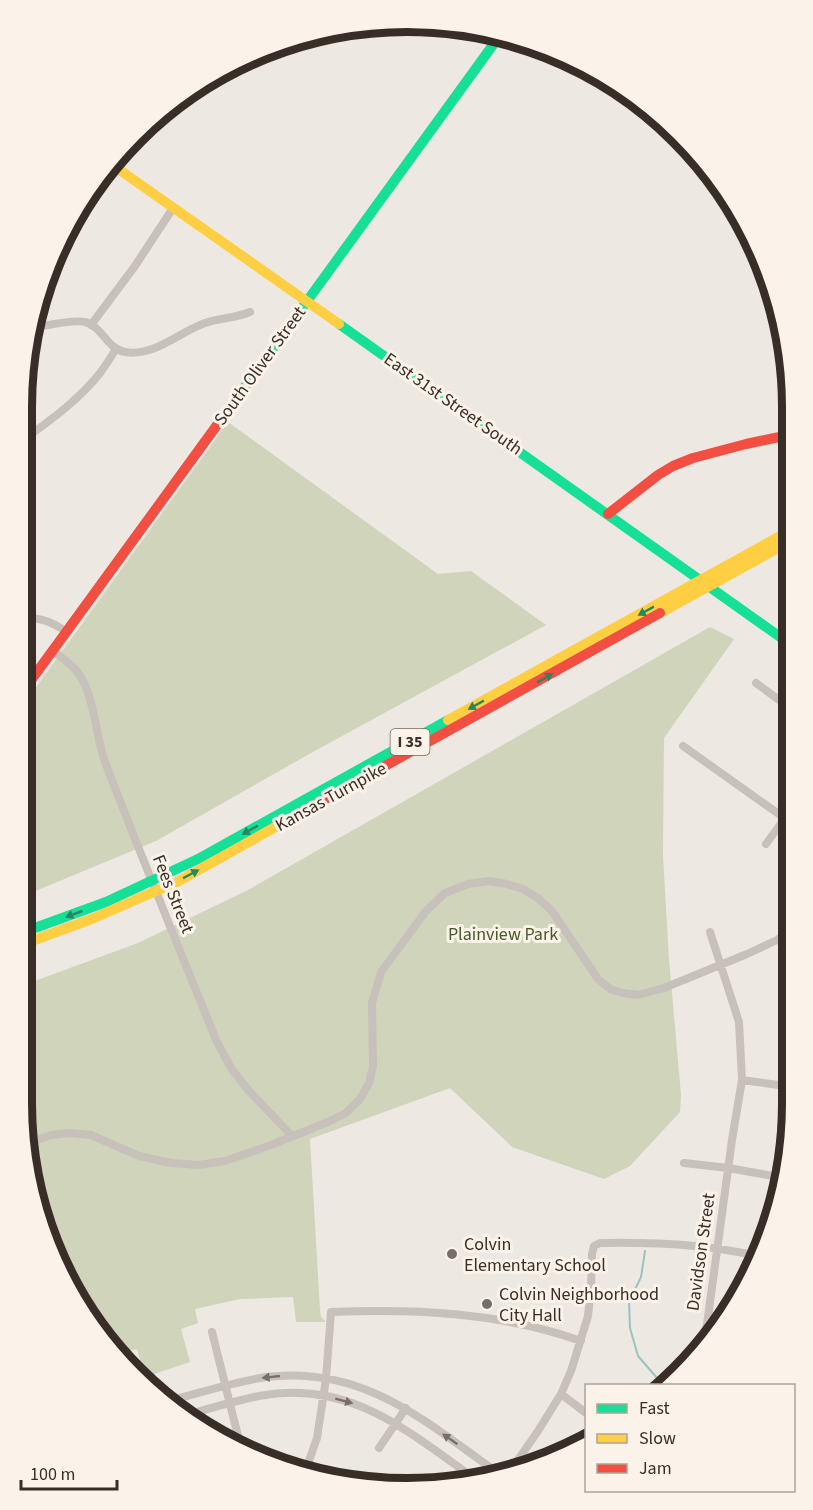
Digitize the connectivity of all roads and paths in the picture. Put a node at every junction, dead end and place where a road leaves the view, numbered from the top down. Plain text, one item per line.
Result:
1 (495, 42) edge
2 (117, 168) edge
3 (173, 208) junction
4 (307, 302) junction
5 (250, 312) dead end
6 (91, 325) junction
7 (40, 327) edge
8 (116, 349) junction
9 (32, 434) edge
10 (782, 436) edge
11 (608, 514) junction
12 (782, 535) edge
13 (782, 546) edge
14 (32, 618) edge
15 (67, 632) junction
16 (782, 638) edge
17 (53, 651) junction
18 (32, 679) edge
19 (756, 683) dead end
20 (782, 702) edge
21 (683, 746) dead end
22 (782, 812) edge
23 (782, 825) edge
24 (766, 844) dead end
25 (32, 929) edge
26 (710, 932) dead end
27 (782, 936) edge
28 (32, 941) edge
29 (721, 964) junction
30 (742, 1080) junction
31 (782, 1085) edge
32 (292, 1136) junction
33 (34, 1141) edge
34 (684, 1163) dead end
35 (728, 1168) junction
36 (773, 1176) dead end
37 (717, 1249) junction
38 (750, 1254) edge
39 (706, 1329) edge
40 (212, 1332) dead end
41 (581, 1341) junction
42 (326, 1379) junction
43 (226, 1386) junction
44 (561, 1394) junction
45 (323, 1396) junction
46 (176, 1399) edge
47 (230, 1403) junction
48 (406, 1408) junction
49 (585, 1412) edge
50 (195, 1413) edge
51 (396, 1423) junction
52 (238, 1436) dead end
53 (379, 1448) dead end
54 (516, 1462) edge
55 (307, 1465) edge
56 (492, 1469) edge
57 (467, 1473) edge

1 - 4 main road, South Oliver Street
2 - 3 main road, East 31st Street South
3 - 4 main road, East 31st Street South
3 - 6 street
4 - 11 main road, East 31st Street South
4 - 15 main road, South Oliver Street
5 - 8 street
6 - 7 street
6 - 8 street
8 - 9 street
10 - 11 main road
11 - 16 main road, East 31st Street South
12 -> 25 main road, Kansas Turnpike / I 35
28 -> 13 main road, Kansas Turnpike / I 35
14 - 15 street
15 - 17 main road, South Oliver Street
17 - 18 main road, South Oliver Street
17 - 32 street, Fees Street
19 - 20 street
21 - 22 street
23 - 24 street
26 - 29 street, Davidson Street
27 - 29 street
29 - 30 street, Davidson Street
29 - 32 street
30 - 31 street
30 - 35 street, Davidson Street
32 - 33 street
34 - 35 street
35 - 36 street
35 - 37 street, Davidson Street
37 - 38 street
37 - 39 street, Davidson Street
37 - 41 street
40 - 43 street
41 - 42 street
41 - 44 street
42 -> 43 street
42 - 45 street
42 - 48 street
43 - 46 street
43 - 47 street
44 - 49 street
44 - 54 street
45 - 47 street
45 -> 51 street
45 - 55 street
47 - 50 street
47 - 52 street
48 - 51 street
56 -> 48 street
51 - 53 street
51 - 57 street

